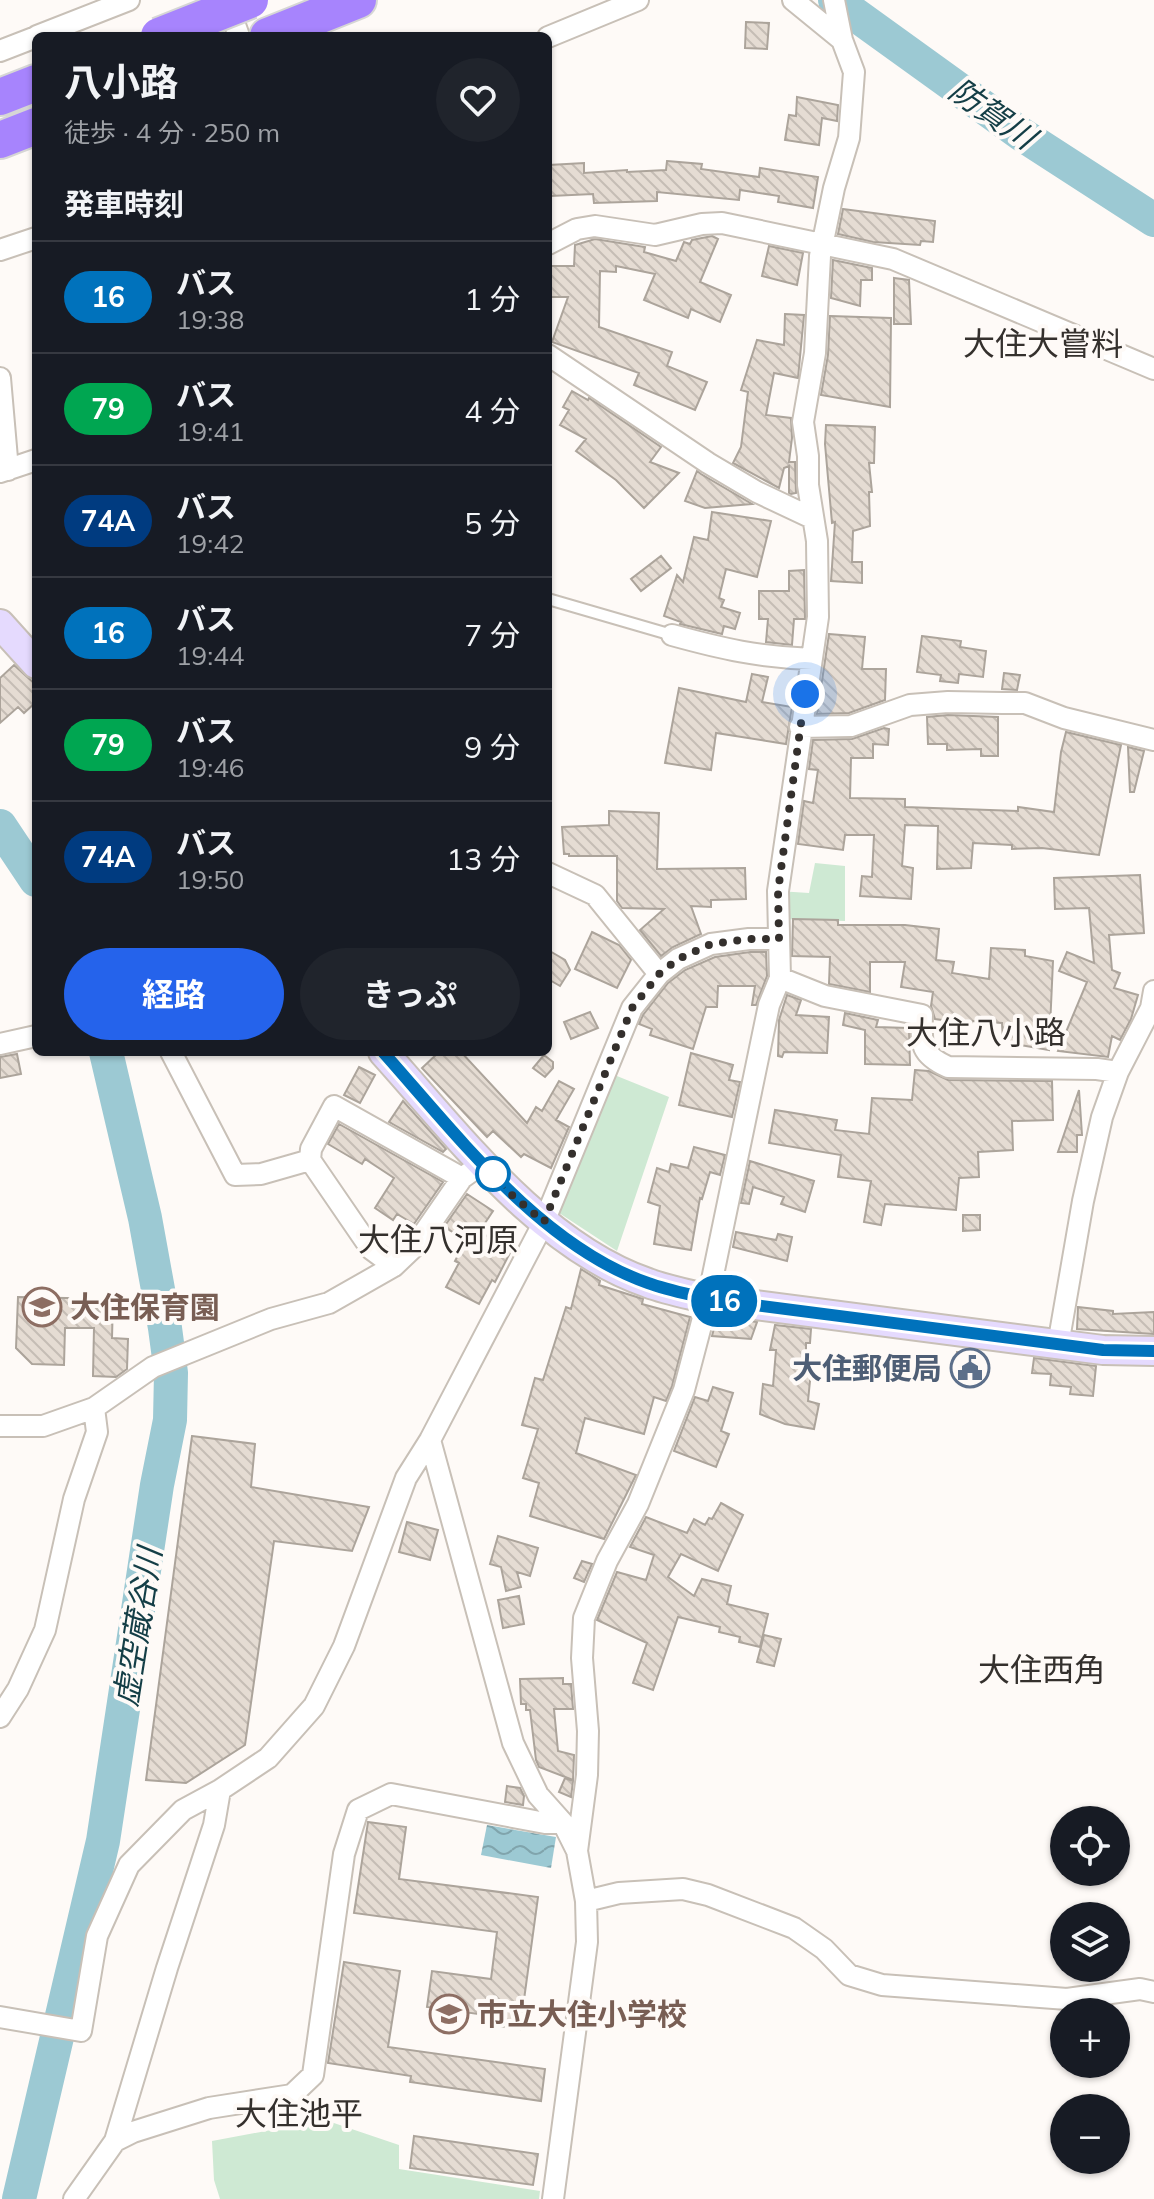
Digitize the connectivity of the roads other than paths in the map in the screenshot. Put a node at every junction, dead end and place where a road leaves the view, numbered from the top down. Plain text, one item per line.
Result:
1 (129, 0) edge
2 (226, 0) edge
3 (250, 0) edge
4 (358, 0) edge
5 (638, 0) edge
6 (793, 0) edge
7 (834, 0) edge
8 (47, 32) edge
9 (169, 32) edge
10 (238, 32) edge
11 (278, 32) edge
12 (552, 35) edge
13 (841, 36) junction
14 (32, 38) edge
15 (0, 51) edge
16 (32, 85) edge
17 (0, 97) edge
18 (32, 128) edge
19 (0, 140) edge
20 (32, 239) edge
21 (552, 242) edge
22 (823, 246) junction
23 (0, 250) edge
24 (552, 358) edge
25 (1154, 369) edge
26 (0, 378) edge
27 (32, 461) edge
28 (4, 471) edge
29 (812, 518) junction
30 (552, 600) edge
31 (0, 624) edge
32 (672, 635) joint
33 (812, 659) junction
34 (32, 660) edge
35 (800, 727) junction
36 (1154, 740) edge
37 (552, 875) edge
38 (779, 939) junction
39 (659, 974) junction
40 (780, 978) junction
41 (1153, 1003) edge
42 (32, 1037) edge
43 (0, 1044) edge
44 (173, 1056) edge
45 (386, 1056) edge
46 (1118, 1072) junction
47 (310, 1160) junction
48 (472, 1171) junction
49 (544, 1222) junction
50 (394, 1266) junction
51 (708, 1299) junction
52 (1058, 1345) junction
53 (1154, 1351) edge
54 (94, 1408) junction
55 (0, 1426) edge
56 (430, 1440) junction
57 (0, 1717) edge
58 (220, 1790) junction
59 (563, 1823) junction
60 (577, 1851) junction
61 (586, 1901) junction
62 (1154, 1992) edge
63 (0, 2017) edge
64 (115, 2141) junction
65 (74, 2199) edge
66 (553, 2199) edge

1 - 8 street
2 - 10 street
3 - 9 highway, bridge
4 - 11 highway
5 - 12 street
6 - 13 street
7 - 13 street
13 - 22 street
14 - 15 street
16 - 17 highway
18 - 19 highway
20 - 23 street
21 - 22 street
22 - 25 street
22 - 29 street
24 - 29 street
26 - 28 street
27 - 28 street
29 - 33 street
30 - 32 lane
31 - 34 street
32 - 33 street
33 - 35 street
35 - 36 street
35 - 38 street
37 - 39 street
38 - 39 street
38 - 40 street
39 - 49 street
40 - 46 street
40 - 51 street
41 - 46 street
42 - 43 street
44 - 47 street
45 - 48 street
46 - 52 street
47 - 48 street
47 - 50 street
48 - 49 street
48 - 50 street
49 - 51 street
49 - 56 street
50 - 54 street
51 - 52 street
51 - 60 street
52 - 53 street
54 - 55 street
54 - 57 street
56 - 58 street
56 - 59 street
58 - 63 street
58 - 64 street
59 - 60 street
59 - 64 street
60 - 61 street
61 - 62 street
61 - 66 street
64 - 65 street

